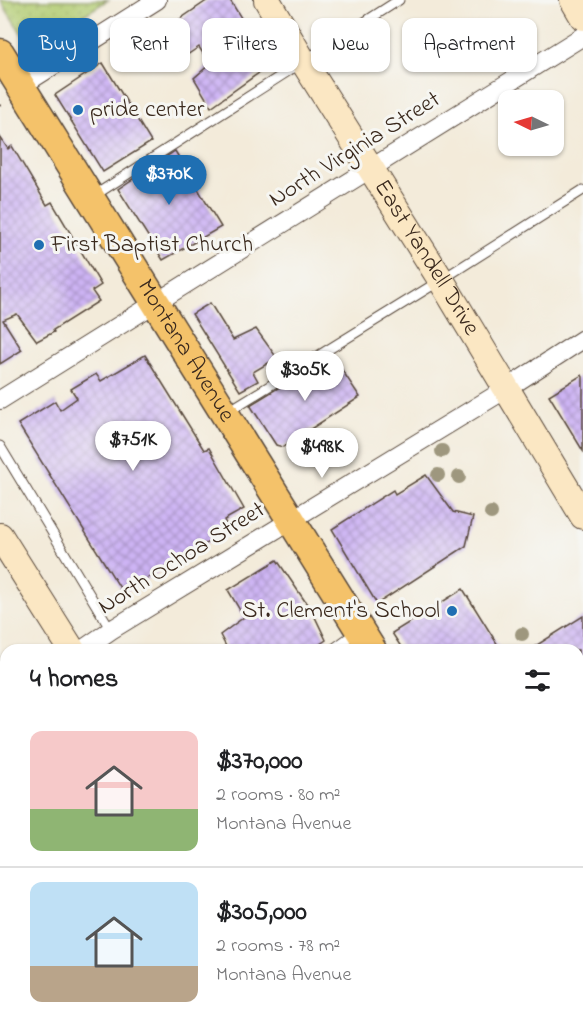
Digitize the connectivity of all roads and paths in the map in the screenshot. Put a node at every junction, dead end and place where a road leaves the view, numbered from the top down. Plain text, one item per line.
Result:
1 (158, 0) edge
2 (267, 0) edge
3 (399, 0) edge
4 (573, 0) edge
5 (583, 17) edge
6 (583, 36) edge
7 (303, 61) junction
8 (5, 82) edge
9 (371, 168) junction
10 (583, 190) edge
11 (90, 199) junction
12 (441, 280) junction
13 (156, 302) junction
14 (583, 339) edge
15 (506, 389) junction
16 (0, 400) edge
17 (225, 413) junction
18 (0, 446) edge
19 (580, 503) edge
20 (291, 519) junction
21 (0, 536) edge
22 (111, 630) junction
23 (366, 640) edge
24 (68, 644) edge
25 (91, 644) edge

1 - 8 street
2 - 7 street, East Yandell Drive
3 - 7 lane
4 - 5 street
6 - 9 street, North Virginia Street
7 - 9 street, East Yandell Drive
7 - 11 lane
8 - 11 main road, Montana Avenue
9 - 12 street, East Yandell Drive
9 - 13 street, North Virginia Street
10 - 12 lane
11 - 13 main road, Montana Avenue
12 - 15 street, East Yandell Drive
12 - 17 lane
13 - 16 street, North Virginia Street
13 - 17 main road, Montana Avenue
14 - 15 street, North Ochoa Street
15 - 19 street, East Yandell Drive
15 - 20 street, North Ochoa Street
17 - 20 main road, Montana Avenue
18 - 22 lane
20 - 22 street, North Ochoa Street
20 - 23 main road, Montana Avenue
21 - 24 street
22 - 25 street, North Ochoa Street

